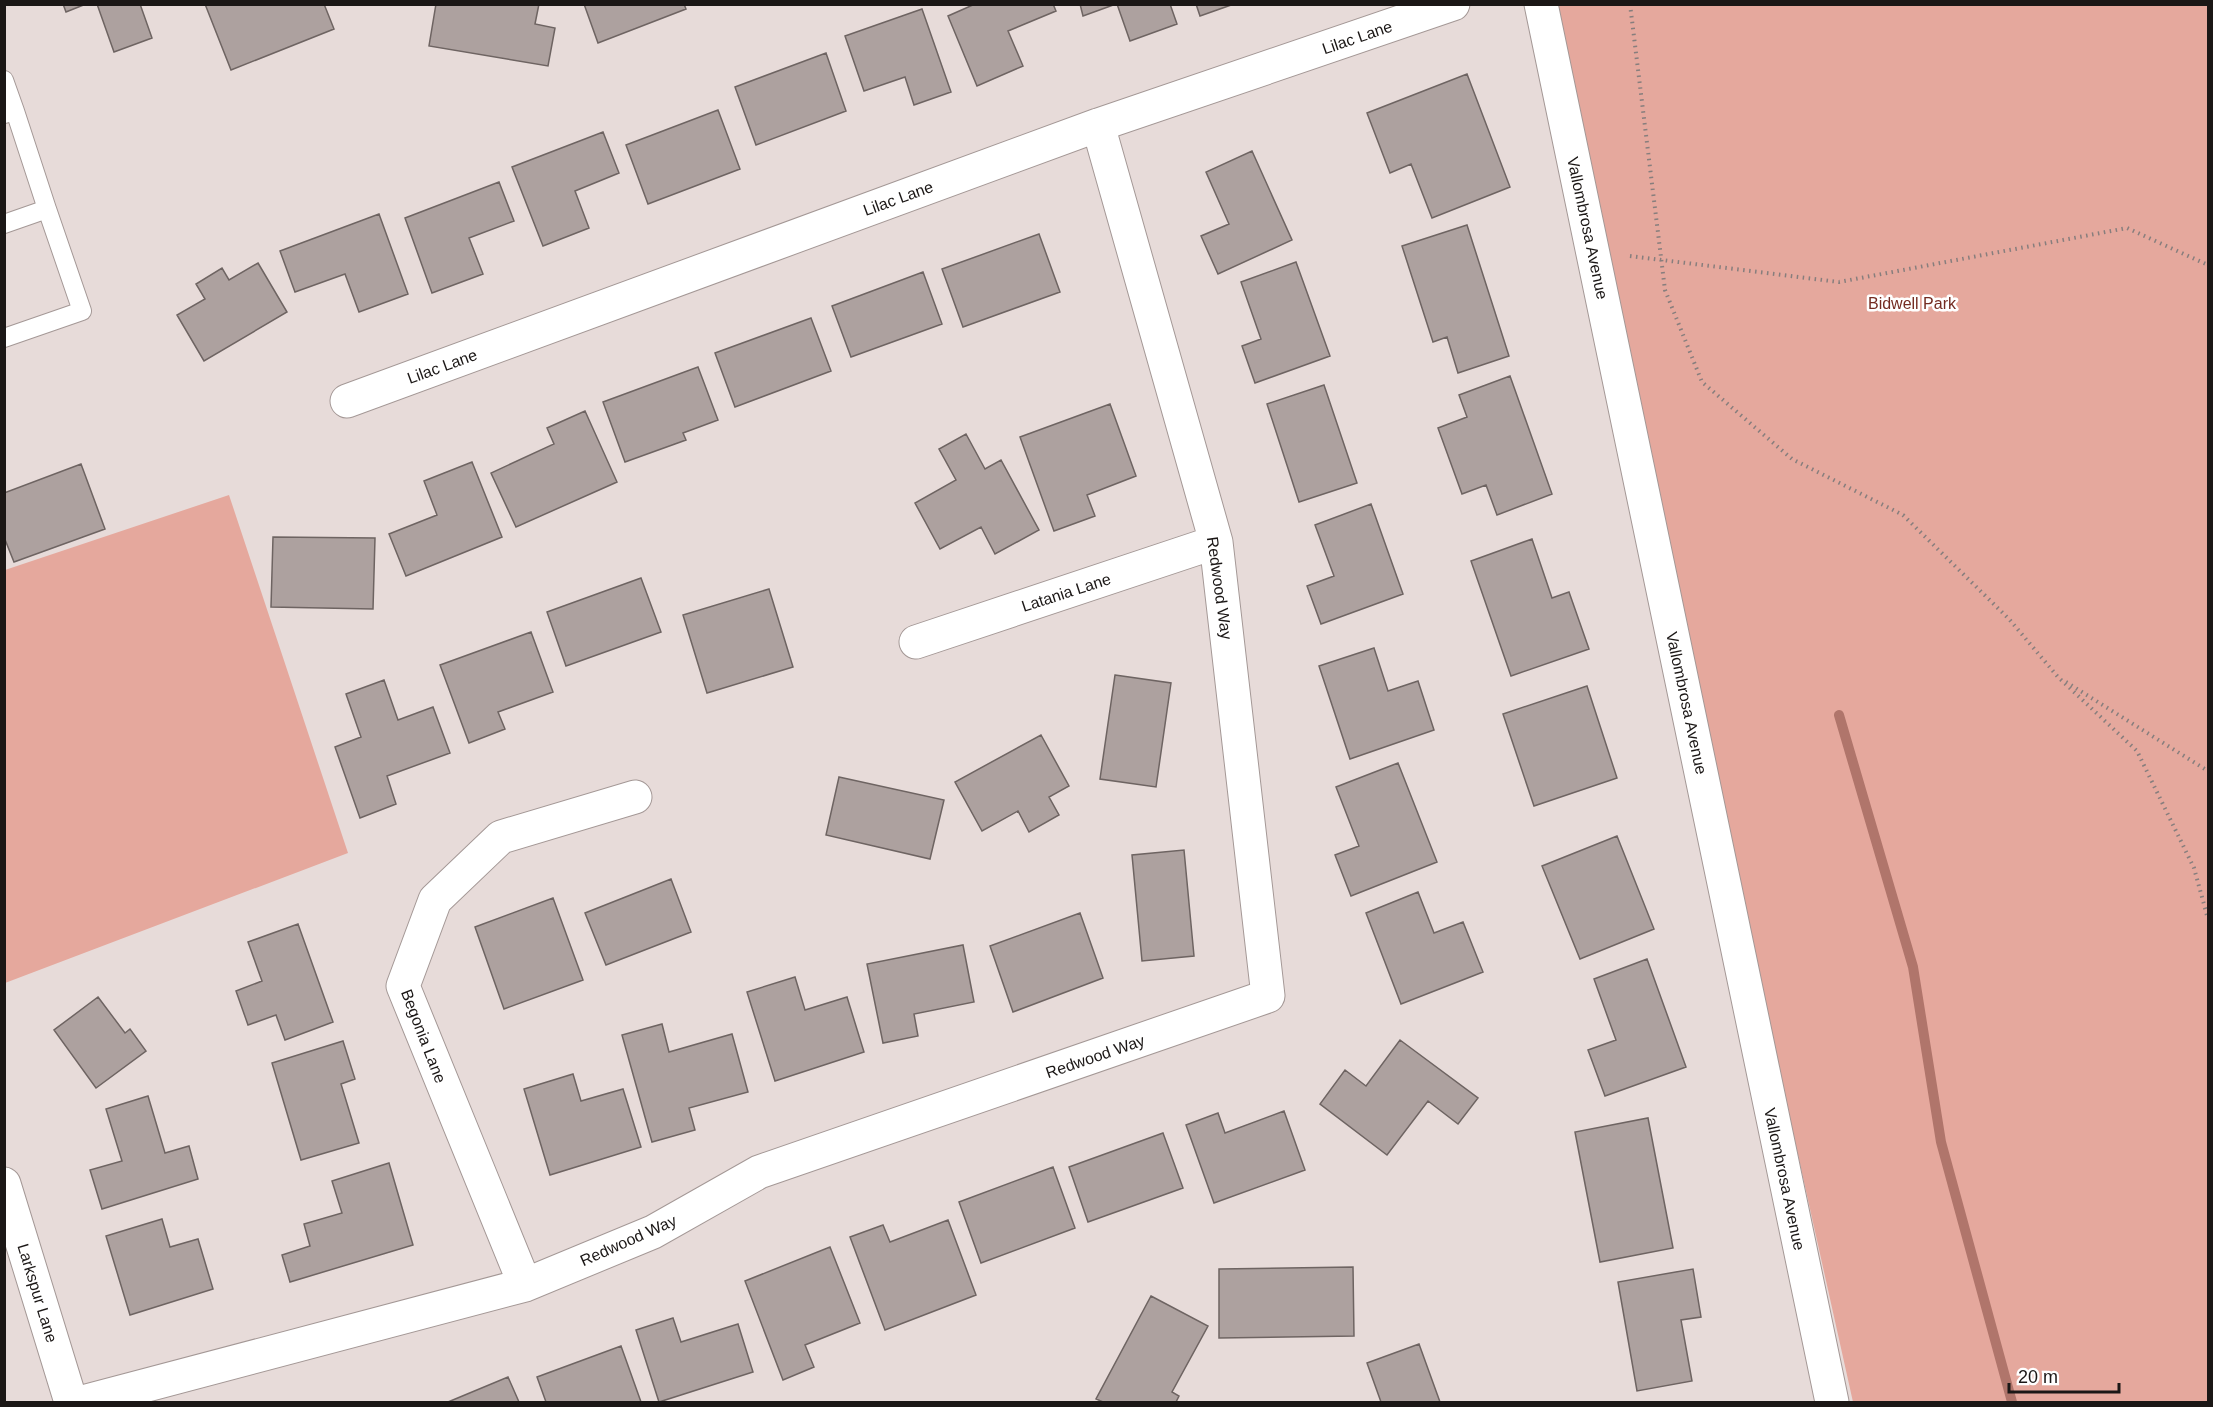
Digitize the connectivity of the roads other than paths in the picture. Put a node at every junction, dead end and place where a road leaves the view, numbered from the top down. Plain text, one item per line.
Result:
1 (1453, 4) edge
2 (1542, 4) edge
3 (4, 80) edge
4 (10, 112) edge
5 (1098, 125) junction
6 (47, 209) junction
7 (4, 224) edge
8 (4, 338) edge
9 (347, 401) dead end
10 (1216, 542) junction
11 (916, 642) dead end
12 (635, 797) dead end
13 (4, 1184) edge
14 (525, 1285) junction
15 (71, 1402) edge
16 (83, 1402) edge
17 (1832, 1402) edge

1 - 5 street, Lilac Lane
2 - 17 street, Vallombrosa Avenue
3 - 4 lane
4 - 6 lane
5 - 9 street, Lilac Lane
5 - 10 street, Redwood Way
6 - 7 lane
6 - 8 lane
10 - 11 street, Latania Lane
10 - 14 street, Redwood Way
12 - 14 street, Begonia Lane
13 - 15 street, Larkspur Lane
14 - 16 street, Redwood Way

